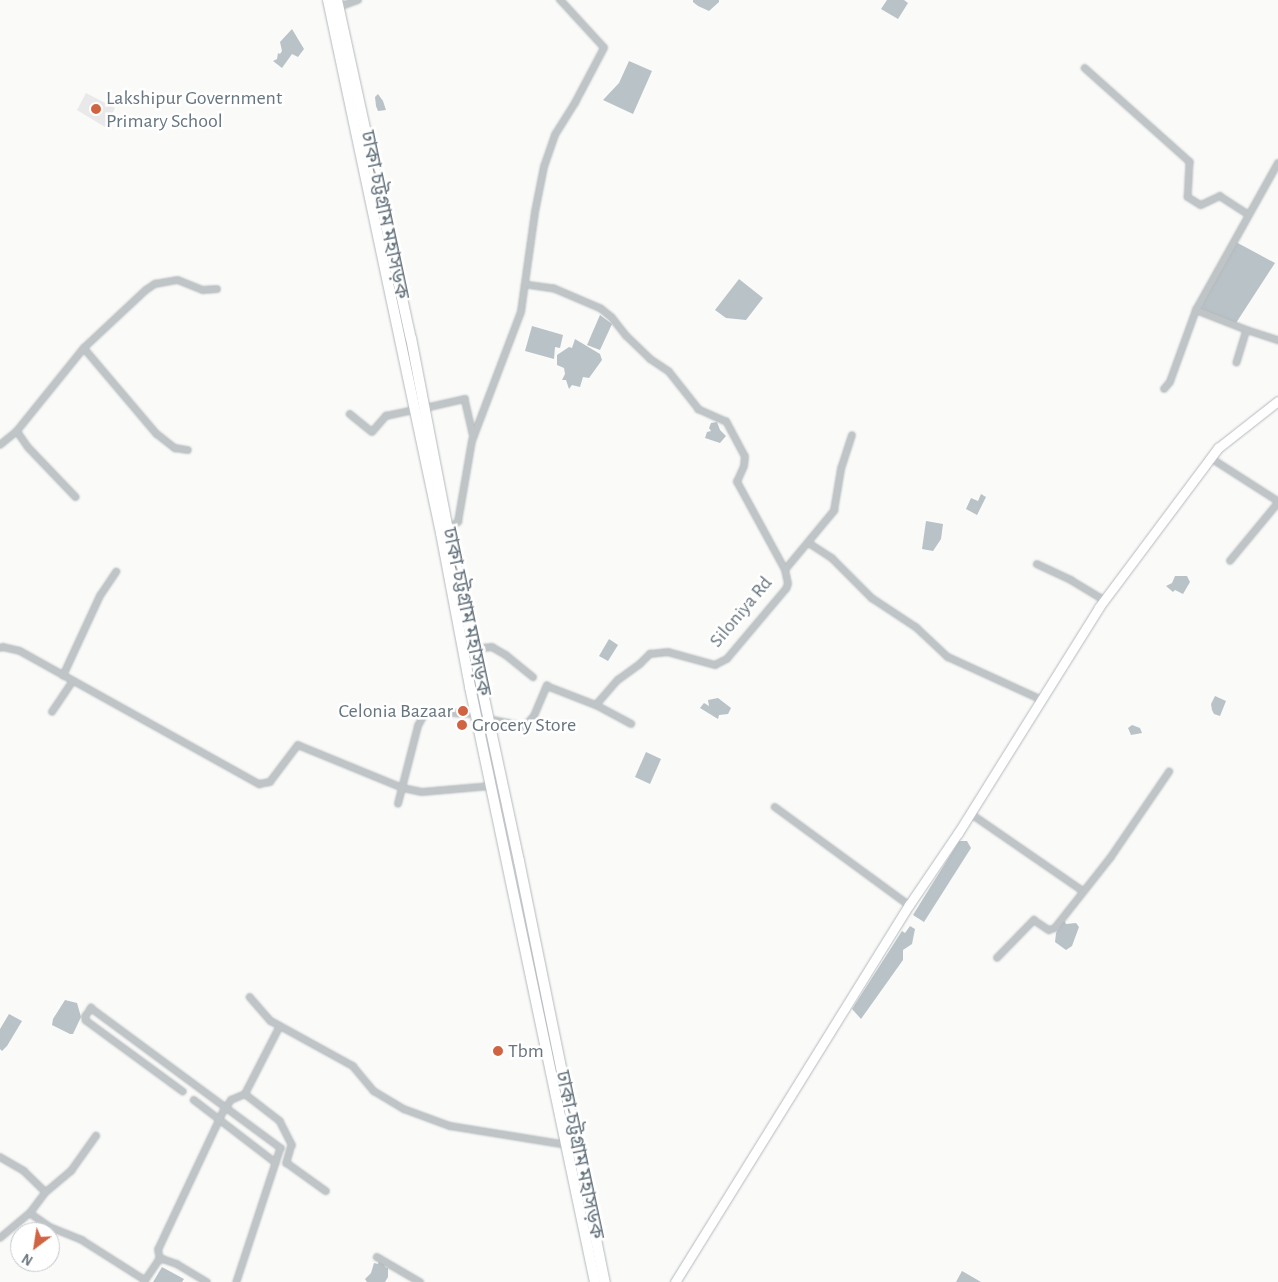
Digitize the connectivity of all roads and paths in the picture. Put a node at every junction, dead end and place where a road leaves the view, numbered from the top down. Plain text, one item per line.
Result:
1 (328, 0) edge
2 (358, 0) edge
3 (560, 0) edge
4 (338, 3) edge
5 (1085, 68) dead end
6 (1278, 163) edge
7 (1248, 214) junction
8 (526, 285) junction
9 (217, 289) dead end
10 (1196, 310) junction
11 (1247, 330) junction
12 (1278, 340) edge
13 (84, 348) junction
14 (1237, 362) dead end
15 (1164, 389) dead end
16 (1278, 402) edge
17 (420, 409) junction
18 (350, 414) dead end
19 (17, 431) junction
20 (852, 436) dead end
21 (474, 437) junction
22 (0, 444) edge
23 (188, 450) dead end
24 (1211, 458) junction
25 (76, 498) dead end
26 (1278, 502) edge
27 (448, 530) junction
28 (808, 543) junction
29 (1230, 561) dead end
30 (1037, 564) dead end
31 (785, 570) junction
32 (116, 572) dead end
33 (1104, 600) junction
34 (0, 648) edge
35 (473, 649) junction
36 (63, 676) junction
37 (533, 677) dead end
38 (72, 682) junction
39 (1040, 699) junction
40 (596, 705) junction
41 (52, 712) dead end
42 (476, 714) junction
43 (488, 719) junction
44 (630, 724) dead end
45 (1169, 772) dead end
46 (491, 786) junction
47 (403, 788) junction
48 (398, 804) dead end
49 (775, 807) dead end
50 (970, 813) junction
51 (1082, 891) junction
52 (909, 905) junction
53 (529, 909) junction
54 (516, 910) junction
55 (532, 924) junction
56 (520, 928) junction
57 (997, 958) dead end
58 (250, 997) dead end
59 (280, 1026) junction
60 (182, 1092) dead end
61 (245, 1094) junction
62 (194, 1100) dead end
63 (226, 1107) junction
64 (220, 1118) junction
65 (96, 1136) dead end
66 (567, 1145) junction
67 (0, 1157) edge
68 (276, 1163) junction
69 (326, 1191) dead end
70 (46, 1192) junction
71 (30, 1213) junction
72 (0, 1238) edge
73 (377, 1257) dead end
74 (160, 1260) junction
75 (144, 1281) edge
76 (207, 1282) edge
77 (237, 1282) edge
78 (420, 1282) edge
79 (594, 1282) edge
80 (605, 1282) edge
81 (675, 1282) edge

1 - 17 highway, ঢাকা-চট্টগ্রাম মহাসড়ক
2 - 4 street
3 - 8 street
4 - 17 highway, ঢাকা-চট্টগ্রাম মহাসড়ক
5 - 7 street
6 - 7 street
7 - 10 street
8 - 21 street
8 - 31 street
9 - 13 street
10 - 11 street
10 - 15 street
11 - 12 street
11 - 14 street
13 - 19 street
13 - 23 street
16 - 24 main road
17 - 18 street
17 - 21 street
17 - 27 highway, ঢাকা-চট্টগ্রাম মহাসড়ক
17 - 42 highway, ঢাকা-চট্টগ্রাম মহাসড়ক
19 - 22 street
19 - 25 street
20 - 28 street
21 - 27 street
24 - 26 street
24 - 33 main road
26 - 29 street
27 - 35 highway, ঢাকা-চট্টগ্রাম মহাসড়ক
28 - 31 street
28 - 39 street
30 - 33 street
31 - 40 street, Siloniya Rd
32 - 36 street
33 - 39 main road
34 - 36 street
35 - 37 street
35 - 43 highway, ঢাকা-চট্টগ্রাম মহাসড়ক
36 - 38 street
38 - 41 street
38 - 47 street
39 - 50 main road
40 - 43 street
40 - 44 street
42 - 46 highway, ঢাকা-চট্টগ্রাম মহাসড়ক
42 - 47 street
43 - 53 highway, ঢাকা-চট্টগ্রাম মহাসড়ক
45 - 51 street
46 - 47 street
46 - 54 highway, ঢাকা-চট্টগ্রাম মহাসড়ক
47 - 48 street
49 - 52 street
50 - 51 street
50 - 52 main road
51 - 57 street
52 - 81 main road
53 - 54 highway
53 - 55 highway, ঢাকা-চট্টগ্রাম মহাসড়ক
54 - 56 highway, ঢাকা-চট্টগ্রাম মহাসড়ক
55 - 56 highway
55 - 80 highway, ঢাকা-চট্টগ্রাম মহাসড়ক
56 - 66 highway, ঢাকা-চট্টগ্রাম মহাসড়ক
58 - 59 street
59 - 61 street
59 - 66 street
60 - 63 street
61 - 63 street
61 - 69 street
62 - 64 street
63 - 64 street
63 - 68 street
64 - 68 street
64 - 74 street
65 - 70 street
66 - 79 highway, ঢাকা-চট্টগ্রাম মহাসড়ক
67 - 70 street
68 - 77 street
70 - 71 street
71 - 72 street
71 - 75 street
73 - 78 street
74 - 75 street
74 - 76 street

